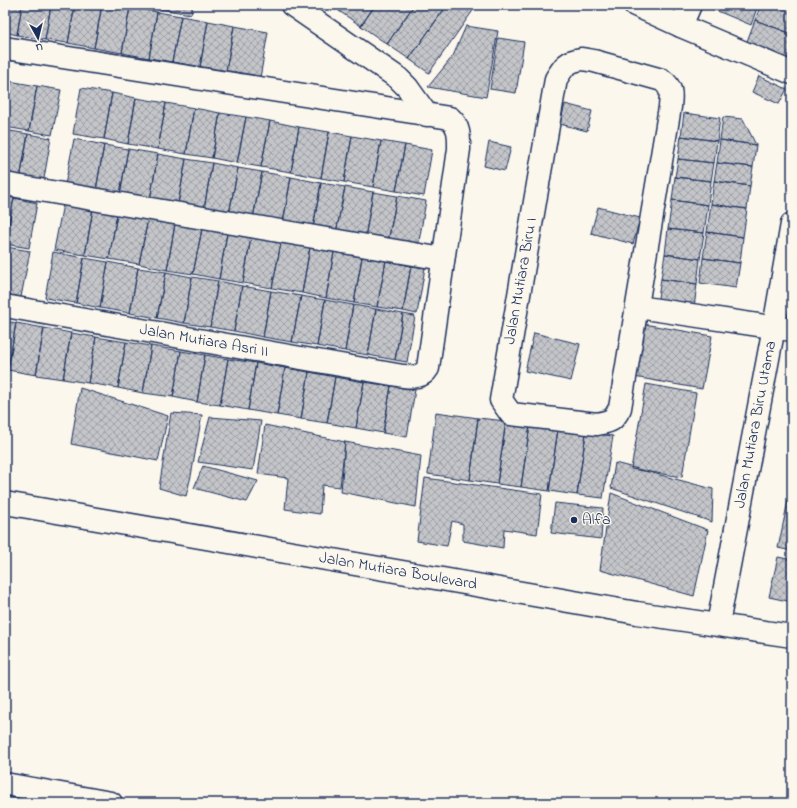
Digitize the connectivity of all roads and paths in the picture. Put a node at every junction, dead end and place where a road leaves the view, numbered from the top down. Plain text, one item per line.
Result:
1 (292, 5) edge
2 (635, 5) edge
3 (690, 5) edge
4 (681, 26) junction
5 (5, 48) edge
6 (792, 73) edge
7 (427, 115) junction
8 (5, 184) edge
9 (792, 224) edge
10 (443, 259) junction
11 (5, 306) edge
12 (638, 307) junction
13 (783, 328) edge
14 (5, 503) edge
15 (718, 624) junction
16 (792, 636) edge
17 (5, 784) edge
18 (111, 803) edge

1 - 7 street
2 - 4 street
3 - 4 street
4 - 6 street
5 - 7 street
7 - 10 street, Jalan Mutiara Asri II
8 - 10 street
9 - 13 street, Jalan Mutiara Biru Utama
10 - 11 street, Jalan Mutiara Asri II
12 - 12 street, Jalan Mutiara Biru I
12 - 13 street
13 - 15 street, Jalan Mutiara Biru Utama
14 - 15 street, Jalan Mutiara Boulevard
15 - 16 street, Jalan Mutiara Boulevard
17 - 18 street

